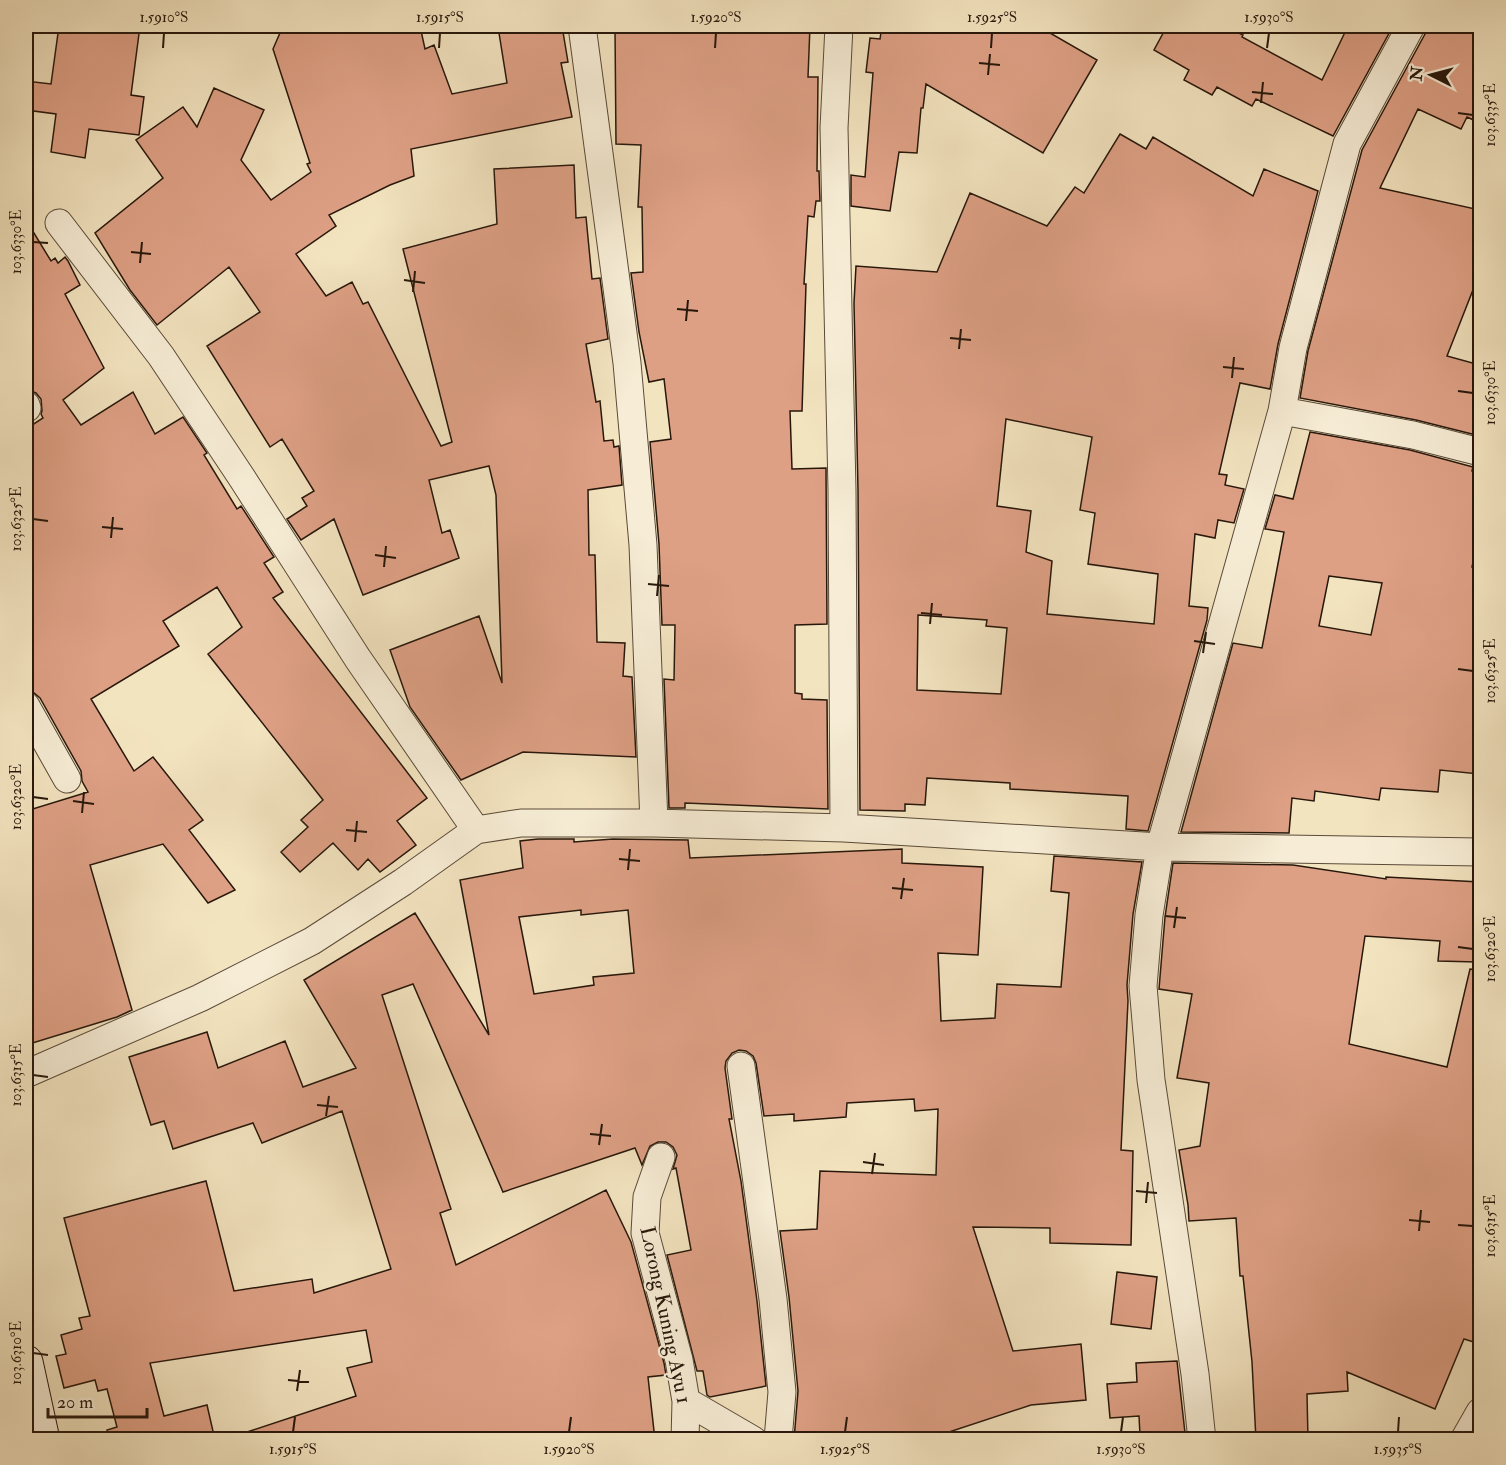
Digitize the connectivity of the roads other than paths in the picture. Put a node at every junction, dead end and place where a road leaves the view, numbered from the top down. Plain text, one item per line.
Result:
1 (582, 26) edge
2 (839, 26) edge
3 (1411, 26) edge
4 (59, 223) dead end
5 (1282, 411) junction
6 (1480, 452) edge
7 (26, 706) edge
8 (67, 779) dead end
9 (654, 823) junction
10 (844, 828) junction
11 (476, 831) junction
12 (1160, 847) junction
13 (1480, 852) edge
14 (741, 1066) dead end
15 (26, 1074) edge
16 (661, 1157) dead end
17 (26, 1362) edge
18 (686, 1401) junction
19 (1480, 1412) edge
20 (43, 1440) edge
21 (685, 1440) edge
22 (753, 1440) edge
23 (778, 1440) edge
24 (1202, 1440) edge
25 (1464, 1440) edge

1 - 9 street
2 - 10 street
3 - 5 street
4 - 11 street
5 - 6 street
5 - 12 street
7 - 8 street
9 - 10 street
9 - 11 street
10 - 12 street
11 - 15 street
12 - 13 street
12 - 24 street
14 - 23 street
16 - 18 street, Lorong Kuning Ayu 1
17 - 20 street
18 - 21 street, Lorong Kuning Ayu 1
18 - 22 street
19 - 25 street

